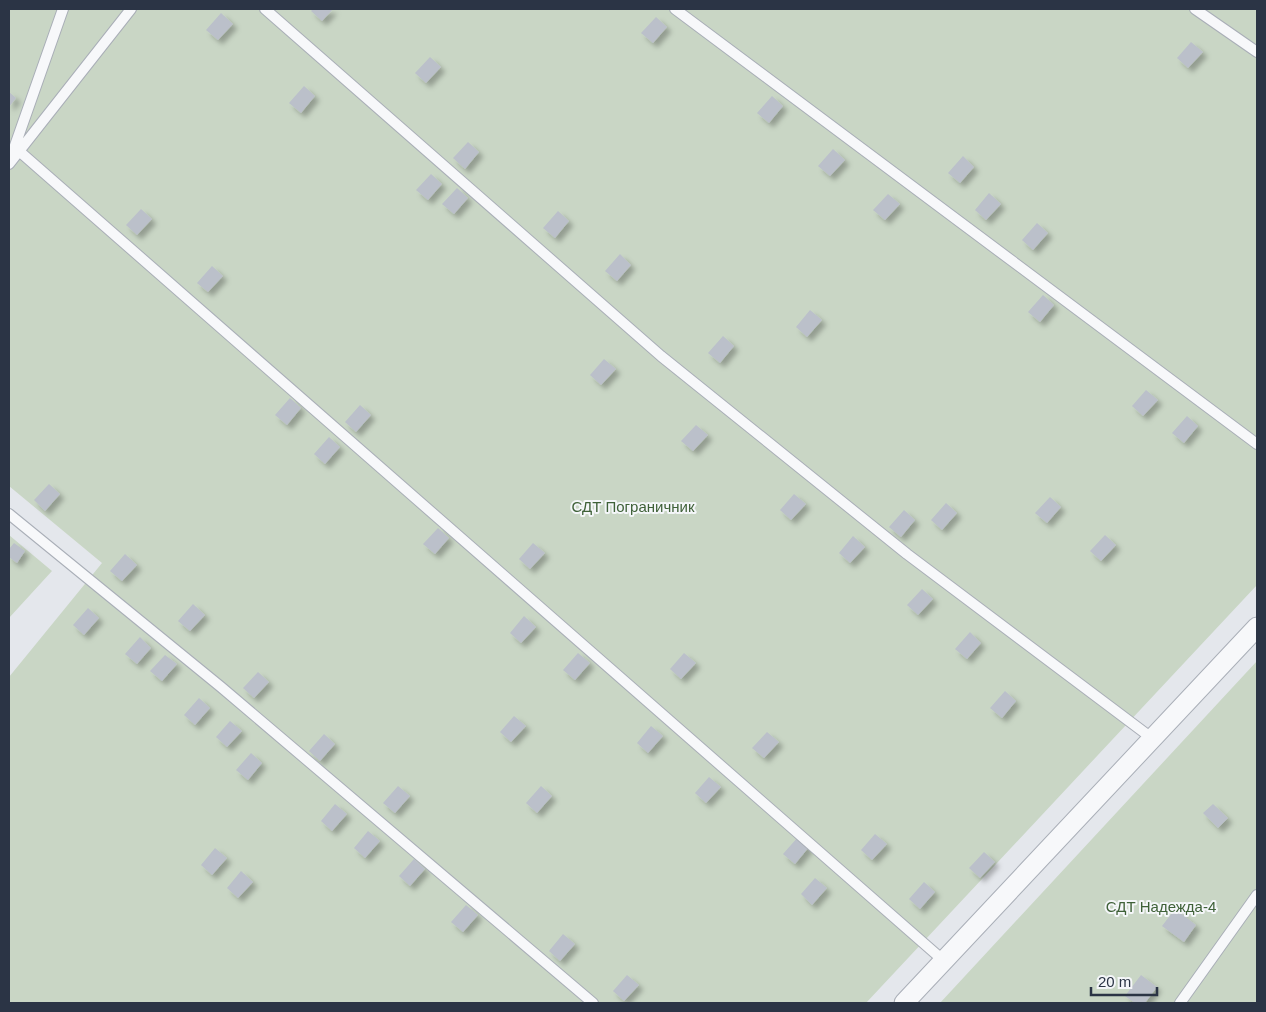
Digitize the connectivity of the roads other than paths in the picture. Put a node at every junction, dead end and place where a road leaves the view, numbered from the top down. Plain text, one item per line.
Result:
1 (63, 9) edge
2 (130, 9) edge
3 (265, 9) edge
4 (675, 9) edge
5 (1196, 9) edge
6 (1257, 52) edge
7 (19, 151) junction
8 (9, 163) edge
9 (1257, 444) edge
10 (9, 514) edge
11 (1257, 627) edge
12 (1153, 739) junction
13 (1257, 895) edge
14 (944, 961) junction
15 (594, 1003) edge
16 (904, 1003) edge
17 (1180, 1003) edge

1 - 8 lane
2 - 7 lane
3 - 12 lane
4 - 9 lane
5 - 6 lane
7 - 8 lane
7 - 14 lane
10 - 15 lane
11 - 12 street
12 - 14 street
13 - 17 lane
14 - 16 street

